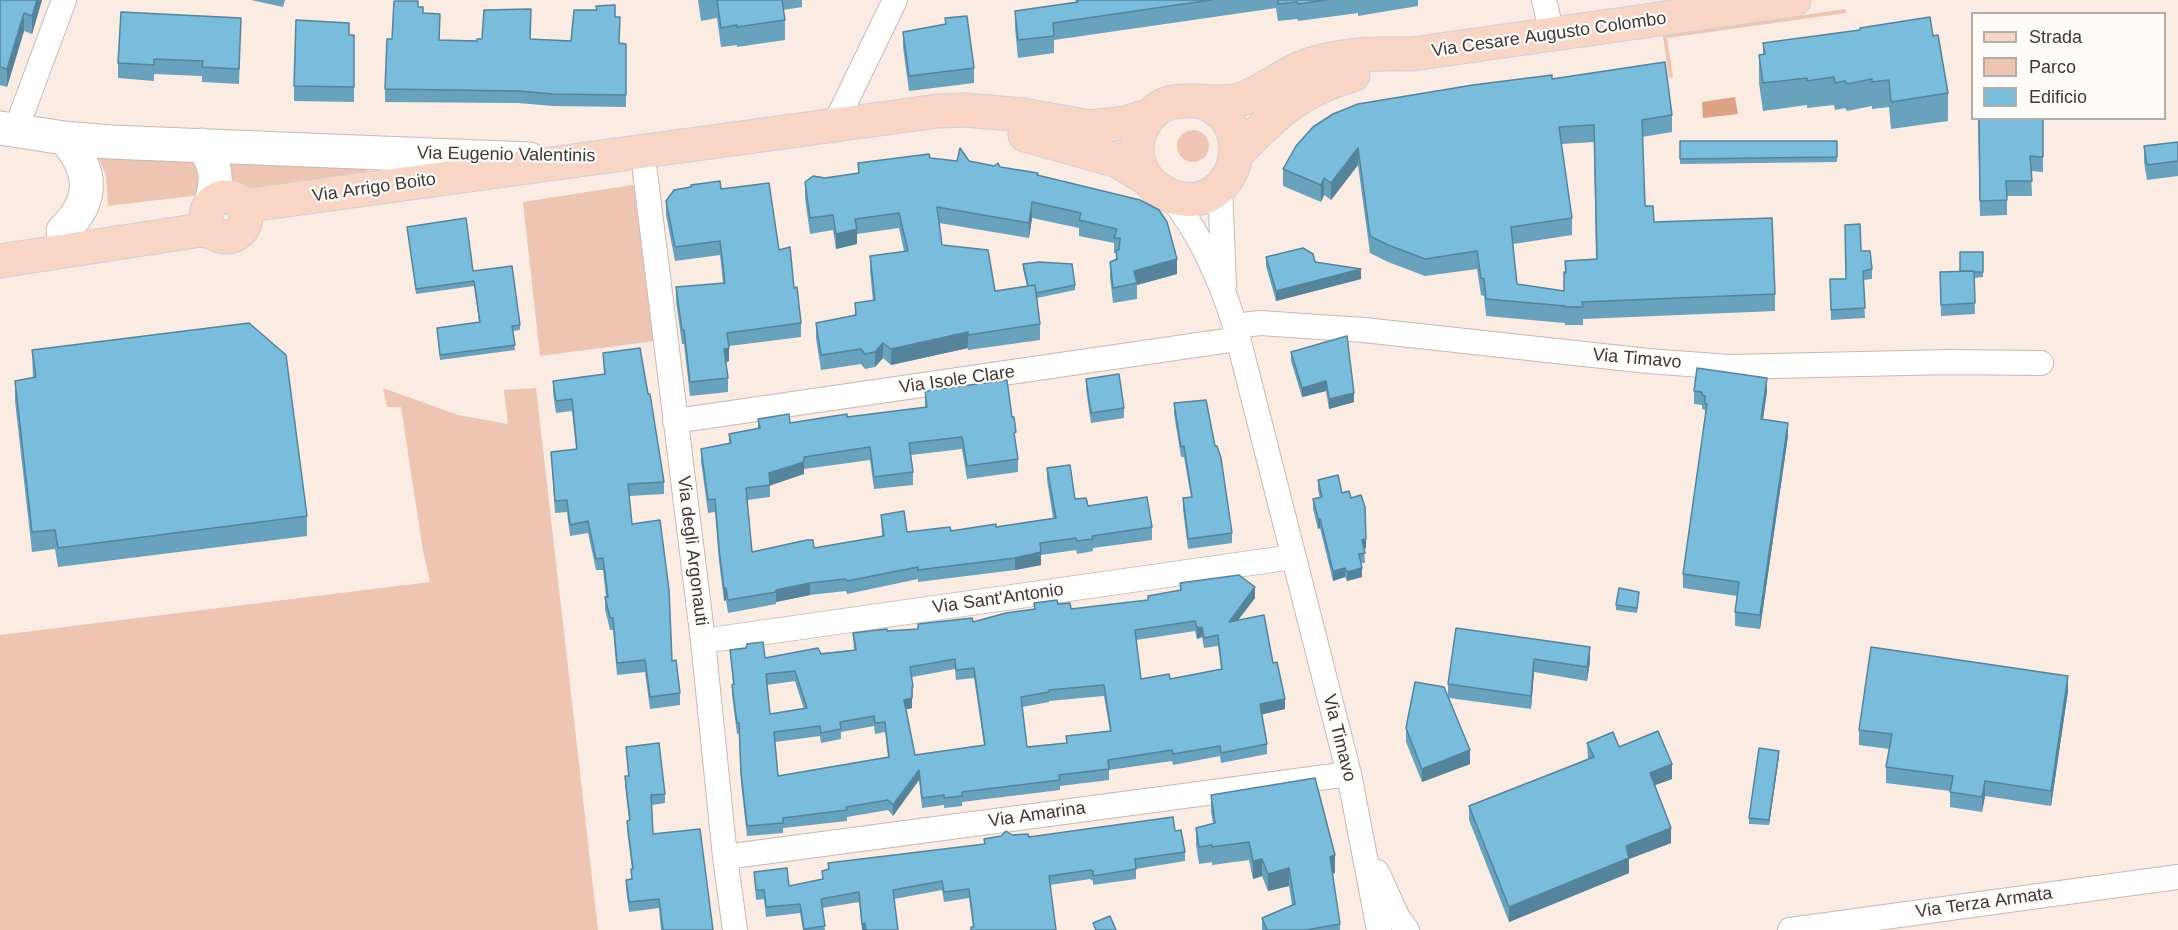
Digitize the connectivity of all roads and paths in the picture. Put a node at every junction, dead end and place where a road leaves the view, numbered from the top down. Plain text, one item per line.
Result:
1 (64, 0) edge
2 (895, 0) edge
3 (1544, 0) edge
4 (1794, 0) edge
5 (1552, 34) junction
6 (1412, 54) junction
7 (1199, 101) junction
8 (1151, 115) junction
9 (835, 124) junction
10 (8, 130) edge
11 (64, 138) junction
12 (202, 145) junction
13 (1237, 153) junction
14 (580, 171) junction
15 (645, 172) junction
16 (1220, 186) junction
17 (1158, 187) junction
18 (223, 214) junction
19 (63, 231) junction
20 (0, 240) edge
21 (0, 261) edge
22 (1225, 293) junction
23 (1237, 333) junction
24 (2041, 363) dead end
25 (675, 421) junction
26 (1293, 557) junction
27 (703, 641) junction
28 (1349, 774) junction
29 (1360, 837) junction
30 (725, 857) junction
31 (2178, 877) edge
32 (735, 930) edge
33 (1379, 930) edge
34 (1407, 930) edge
35 (1790, 930) edge

1 - 10 street
2 - 9 street
3 - 5 street
4 - 5 main road, Via Cesare Augusto Colombo
5 - 6 main road, Via Cesare Augusto Colombo
6 - 7 main road, Via Cesare Augusto Colombo
6 - 13 main road, Via Cesare Augusto Colombo
7 - 8 main road, Via Cesare Augusto Colombo
7 - 13 main road
8 - 9 main road, Via Eugenio Valentinis
8 - 17 main road, Via Timavo
9 - 14 main road, Via Eugenio Valentinis
10 - 11 main road, Via Eugenio Valentinis
11 - 12 main road, Via Eugenio Valentinis
11 - 19 main road
12 - 14 main road, Via Eugenio Valentinis
12 - 18 main road
13 - 16 main road
14 - 15 main road, Via Eugenio Valentinis
14 - 18 main road, Via Arrigo Boito
15 - 17 main road, Via Eugenio Valentinis
15 - 25 street, Via degli Argonauti
16 - 17 main road
16 - 22 street, Via Timavo
17 - 22 street, Via Timavo
18 - 19 main road, Via Arrigo Boito
18 - 21 main road, Via Arrigo Boito
19 - 20 main road, Via Arrigo Boito
22 - 23 street, Via Timavo
23 - 24 street, Via Timavo
23 - 25 street, Via Isole Clare
23 - 26 street, Via Timavo
25 - 27 street, Via degli Argonauti
26 - 27 street, Via Sant'Antonio
26 - 28 street, Via Timavo
27 - 30 street, Via degli Argonauti
28 - 29 street, Via Timavo
28 - 30 street, Via Amarina
29 - 33 street, Via Timavo
29 - 34 street, Via Timavo
30 - 32 street, Via degli Argonauti
31 - 35 street, Via Terza Armata

